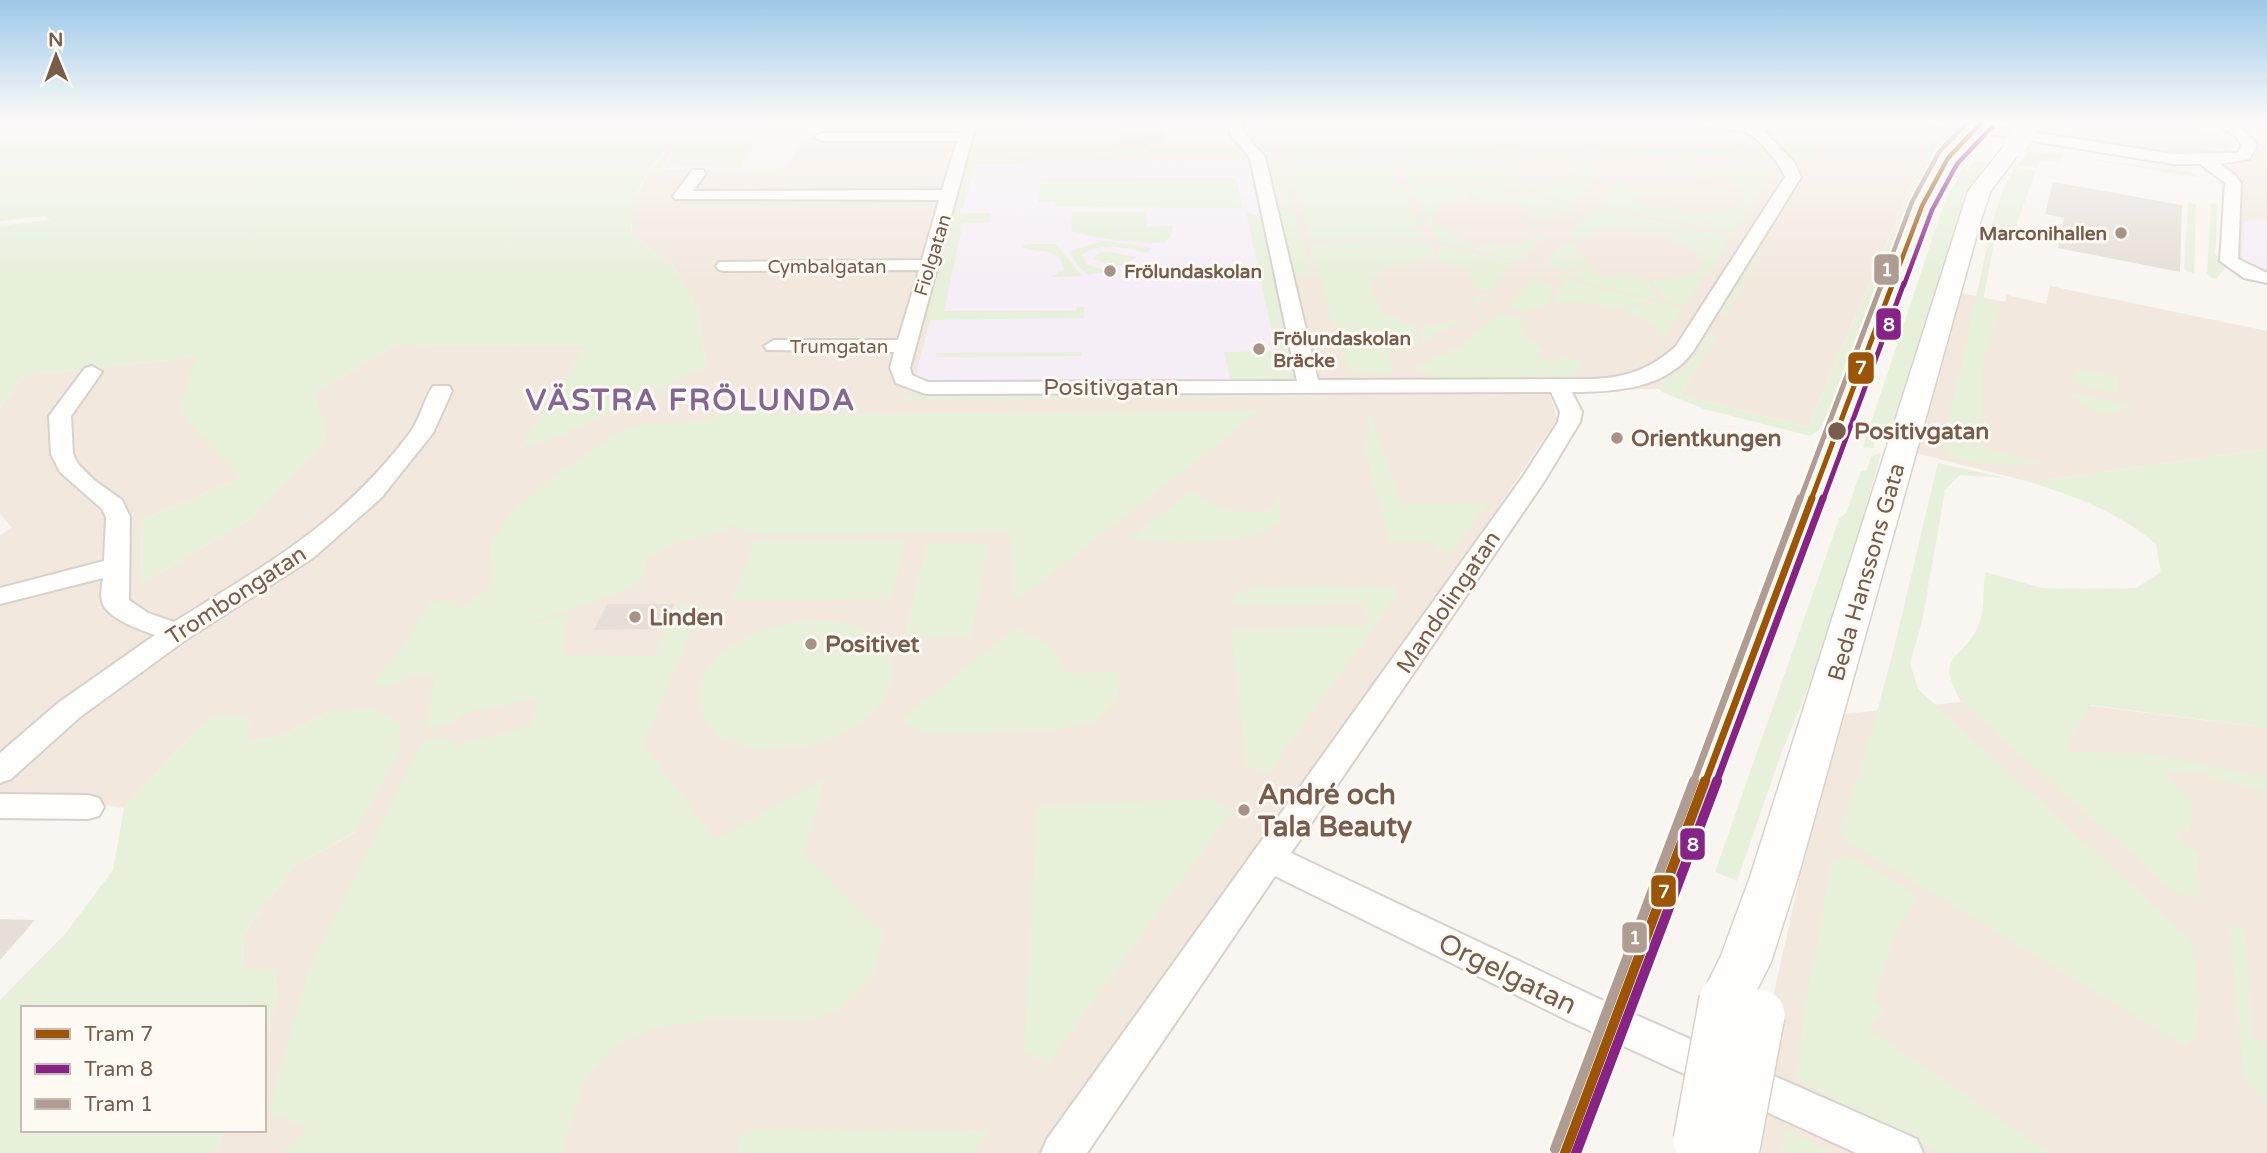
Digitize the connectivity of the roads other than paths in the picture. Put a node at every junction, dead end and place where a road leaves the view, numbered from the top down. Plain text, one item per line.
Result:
1 (697, 174) edge
2 (955, 174) edge
3 (1261, 174) edge
4 (1792, 174) edge
5 (1992, 174) edge
6 (2225, 174) edge
7 (950, 195) junction
8 (929, 265) junction
9 (725, 266) dead end
10 (2267, 278) edge
11 (774, 346) dead end
12 (905, 346) junction
13 (92, 372) dead end
14 (913, 385) joint
15 (1309, 386) junction
16 (1558, 386) junction
17 (441, 391) dead end
18 (117, 566) junction
19 (0, 596) edge
20 (177, 633) junction
21 (0, 771) edge
22 (0, 806) edge
23 (88, 807) dead end
24 (1270, 858) junction
25 (1710, 1149) edge
26 (1062, 1153) edge
27 (1902, 1153) edge

1 - 7 street
2 - 7 street, Fiolgatan
3 - 15 street
4 - 16 street
5 - 25 street, Beda Hanssons Gata, bridge
6 - 10 street
7 - 8 street, Fiolgatan
8 - 9 street, Cymbalgatan
8 - 12 street, Fiolgatan
11 - 12 street, Trumgatan
12 - 14 street, Fiolgatan
13 - 18 street
14 - 15 street, Positivgatan
15 - 16 street, Positivgatan
16 - 24 street, Mandolingatan
17 - 20 street, Trombongatan
18 - 19 street
18 - 20 street
20 - 21 street, Trombongatan
22 - 23 street
24 - 26 street, Mandolingatan
24 - 27 street, Orgelgatan

